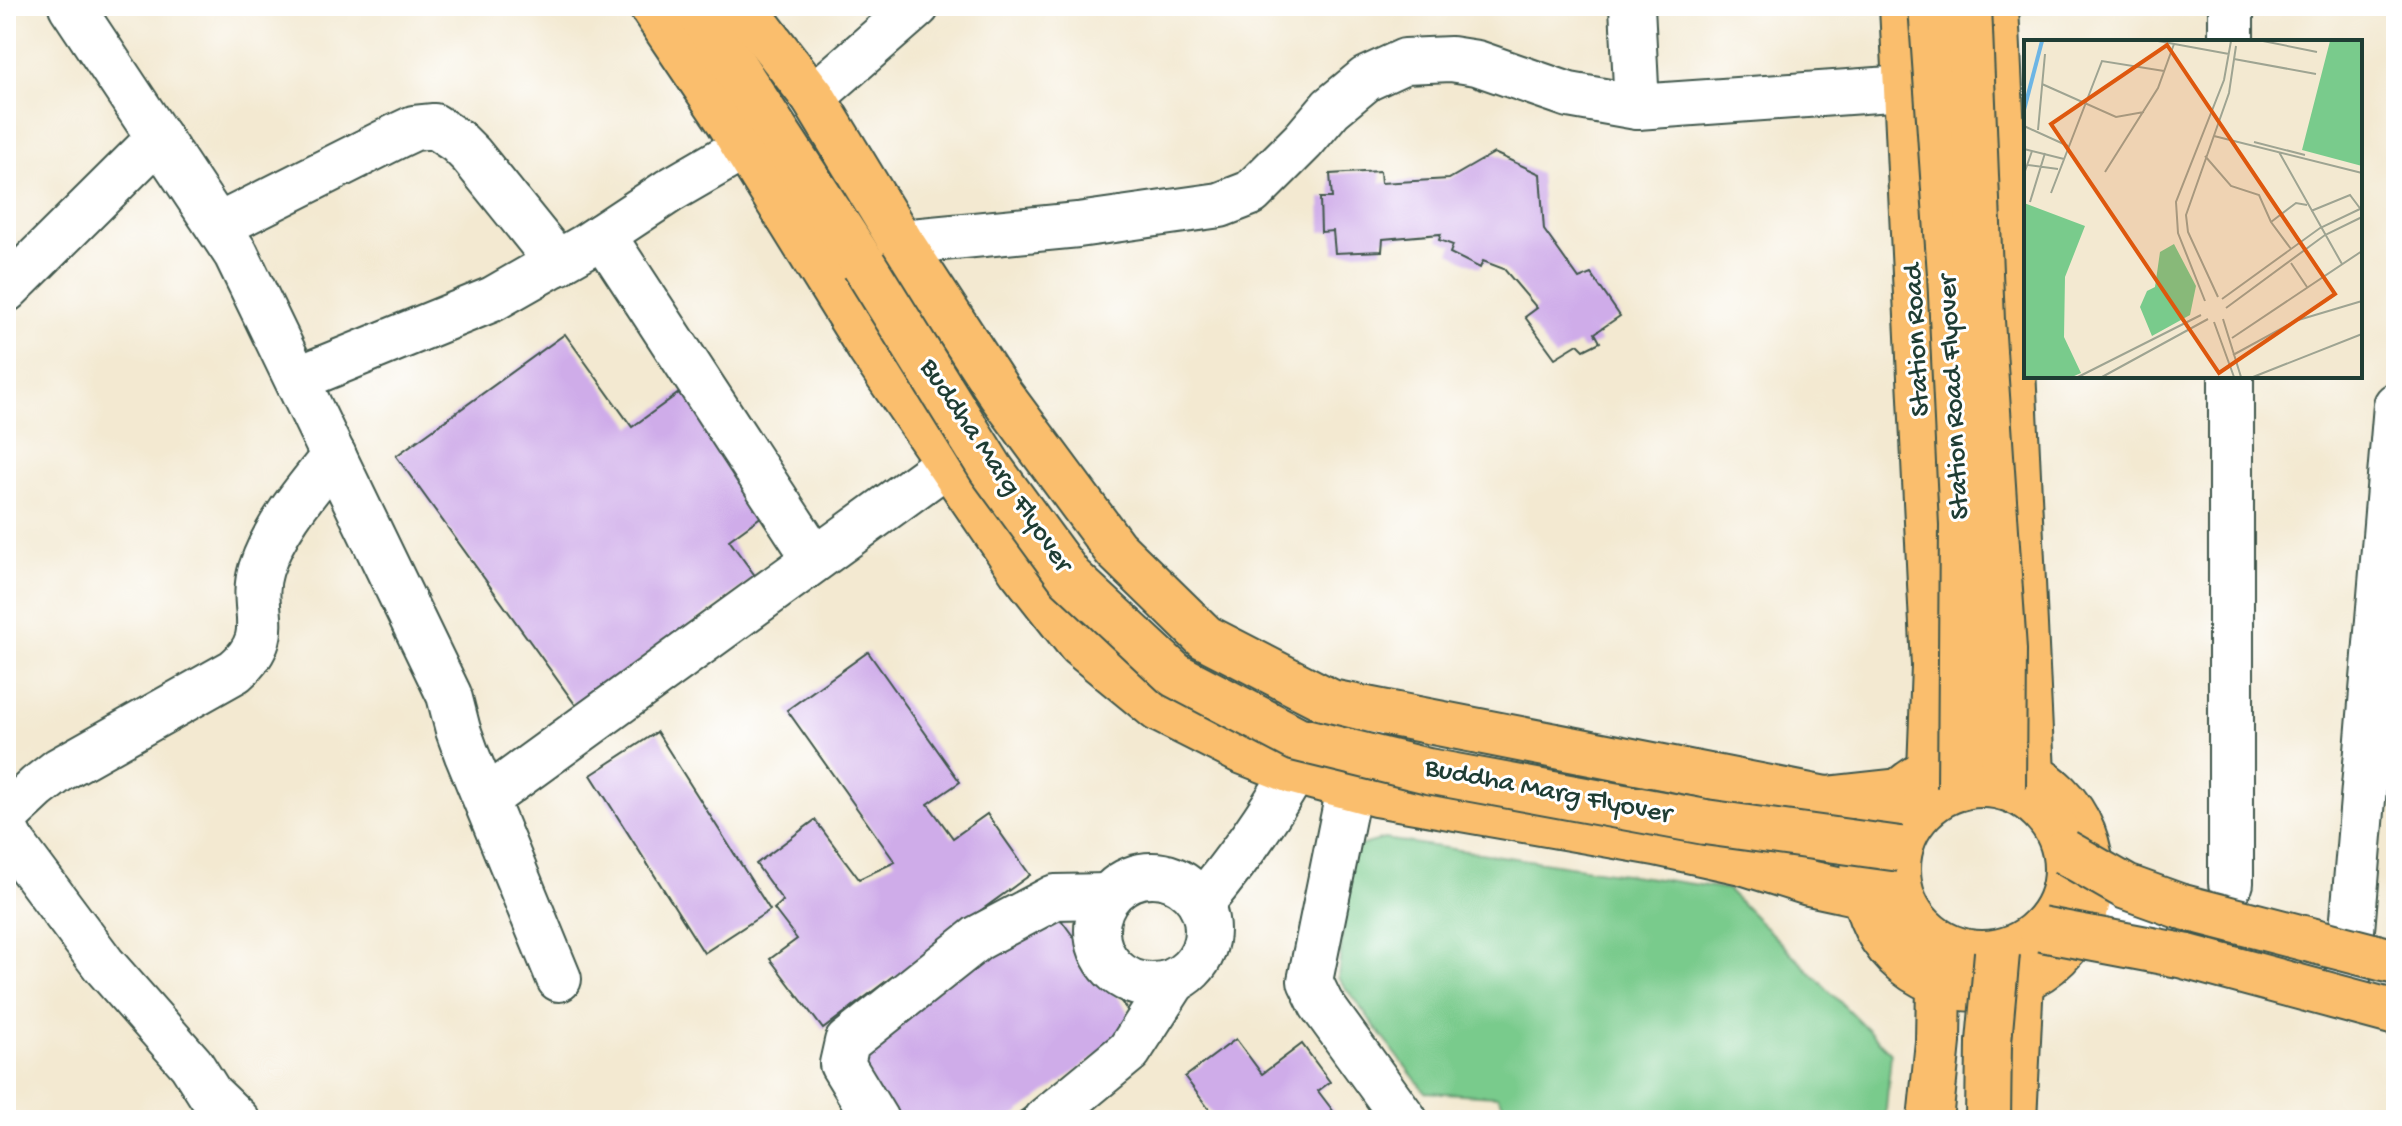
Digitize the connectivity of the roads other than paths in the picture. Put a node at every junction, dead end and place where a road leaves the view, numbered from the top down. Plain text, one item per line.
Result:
1 (71, 6) edge
2 (651, 6) edge
3 (695, 6) edge
4 (743, 6) edge
5 (873, 6) edge
6 (917, 6) edge
7 (1632, 6) edge
8 (1902, 6) edge
9 (1931, 6) edge
10 (1969, 6) edge
11 (1996, 6) edge
12 (2231, 6) edge
13 (2231, 40) edge
14 (805, 86) junction
15 (1905, 88) junction
16 (1637, 107) junction
17 (159, 138) junction
18 (745, 147) junction
19 (2014, 154) edge
20 (218, 226) junction
21 (603, 235) junction
22 (901, 242) junction
23 (558, 263) junction
24 (6, 290) edge
25 (2231, 378) edge
26 (297, 379) junction
27 (2396, 405) edge
28 (334, 456) junction
29 (948, 463) junction
30 (815, 559) junction
31 (1365, 709) junction
32 (1294, 772) junction
33 (1965, 782) junction
34 (1349, 787) junction
35 (486, 799) junction
36 (6, 816) edge
37 (6, 830) edge
38 (1900, 849) junction
39 (2065, 852) junction
40 (2231, 883) dead end
41 (1865, 895) junction
42 (1108, 896) junction
43 (1201, 904) junction
44 (2085, 914) junction
45 (2041, 929) junction
46 (1981, 967) junction
47 (2348, 978) junction
48 (559, 979) dead end
49 (1174, 981) junction
50 (2395, 988) edge
51 (220, 1115) edge
52 (876, 1120) edge
53 (1045, 1120) edge
54 (1405, 1120) edge
55 (1930, 1120) edge
56 (1958, 1120) edge
57 (1988, 1120) edge
58 (2014, 1120) edge

1 - 17 street
2 - 18 main road
3 - 38 main road, Buddha Marg Flyover, bridge
4 - 14 main road
5 - 14 street
6 - 14 street
7 - 16 street
8 - 15 main road, Station Road
9 - 33 main road, Station Road Flyover, bridge
10 - 33 main road, Station Road Flyover, bridge
11 - 19 main road
12 - 13 street
14 - 22 main road
15 - 16 street
15 - 33 main road, Station Road
16 - 22 street
17 - 20 street
17 - 24 street
18 - 21 street
18 - 29 main road
19 - 33 main road
20 - 23 street
20 - 26 street
21 - 23 street
21 - 30 street
22 - 31 main road
23 - 26 street
25 - 40 street
26 - 28 street
27 - 47 street
28 - 35 street
28 - 36 street
29 - 30 street
29 - 32 main road
30 - 35 street
31 - 33 main road
31 - 34 street
32 - 34 main road
32 - 43 street
33 - 38 main road
33 - 39 main road
33 - 41 main road
33 - 44 main road
34 - 41 main road
34 - 54 street
35 - 48 street
37 - 51 street
38 - 46 main road
39 - 45 main road
39 - 50 main road, bridge
41 - 46 main road
42 - 43 street
42 - 49 street
42 - 52 street
43 - 49 street
44 - 46 main road
44 - 47 street
45 - 46 main road
45 - 50 main road, bridge
46 - 55 main road
46 - 56 main road
46 - 57 main road, bridge
46 - 58 main road
47 - 50 street
49 - 53 street

